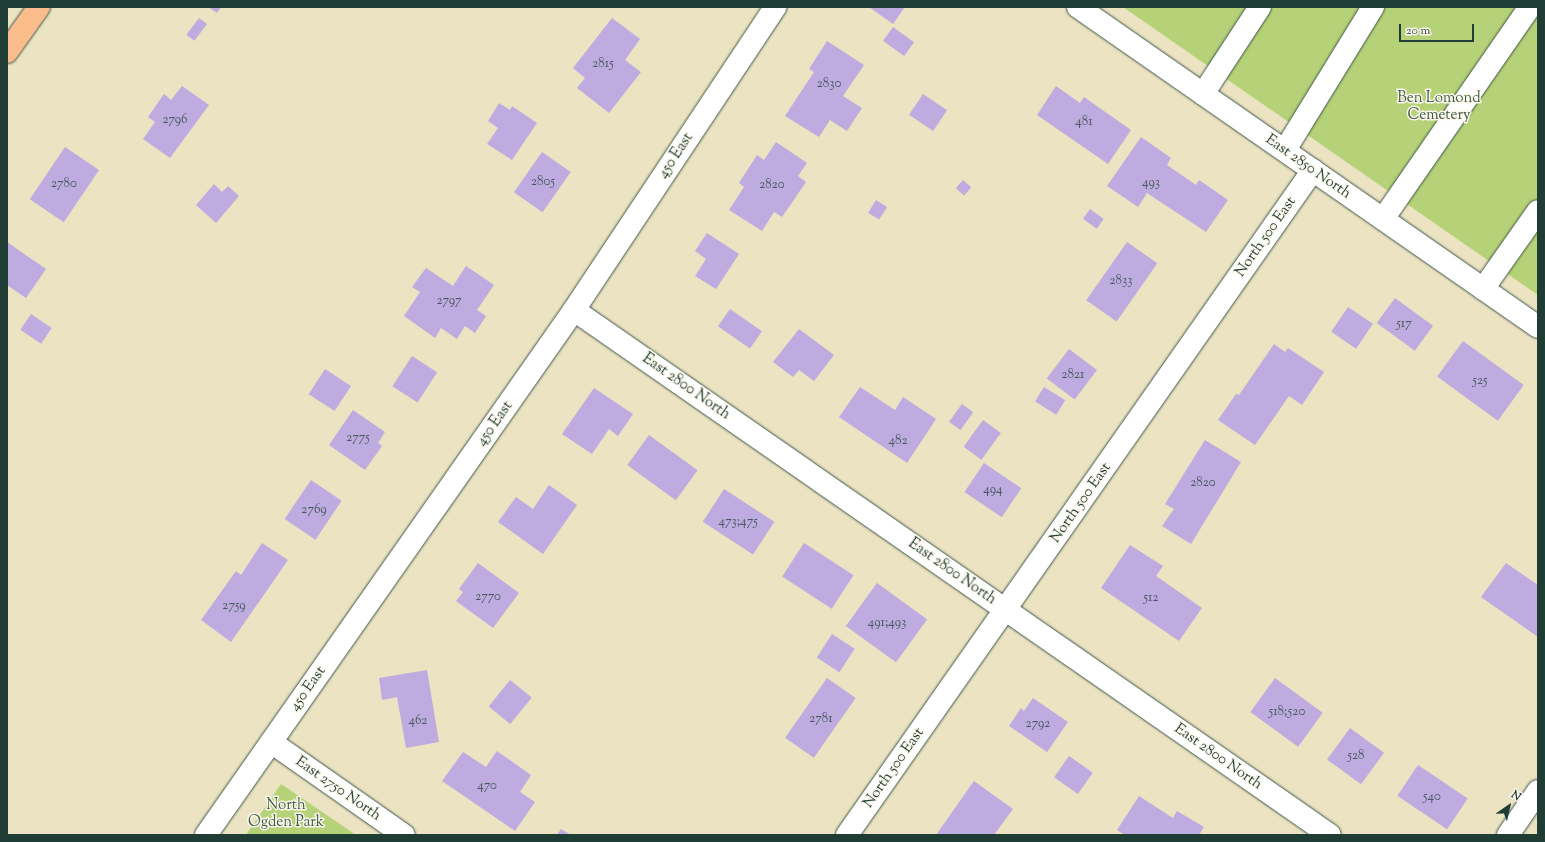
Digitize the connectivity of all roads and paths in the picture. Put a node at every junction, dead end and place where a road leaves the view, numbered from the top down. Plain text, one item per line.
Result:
1 (39, 7) edge
2 (775, 7) edge
3 (1079, 7) edge
4 (1260, 7) edge
5 (1373, 7) edge
6 (1530, 7) edge
7 (7, 52) edge
8 (1203, 94) junction
9 (1285, 150) junction
10 (1312, 170) junction
11 (1538, 211) edge
12 (1383, 219) junction
13 (1483, 288) junction
14 (574, 310) junction
15 (1538, 327) edge
16 (1007, 610) junction
17 (271, 742) junction
18 (1538, 791) edge
19 (206, 835) edge
20 (404, 835) edge
21 (847, 835) edge
22 (1330, 835) edge
23 (1508, 835) edge

1 - 7 main road
2 - 14 street, 450 East
3 - 8 street, East 2850 North
4 - 8 street
5 - 9 street
6 - 12 street
8 - 9 street, East 2850 North
9 - 10 street, East 2850 North
10 - 12 street, East 2850 North
10 - 16 street, North 500 East
11 - 13 street
12 - 13 street, East 2850 North
13 - 15 street, East 2850 North
14 - 16 street, East 2800 North
14 - 17 street, 450 East
16 - 21 street, North 500 East
16 - 22 street, East 2800 North
17 - 19 street, 450 East
17 - 20 street, East 2750 North
18 - 23 street

